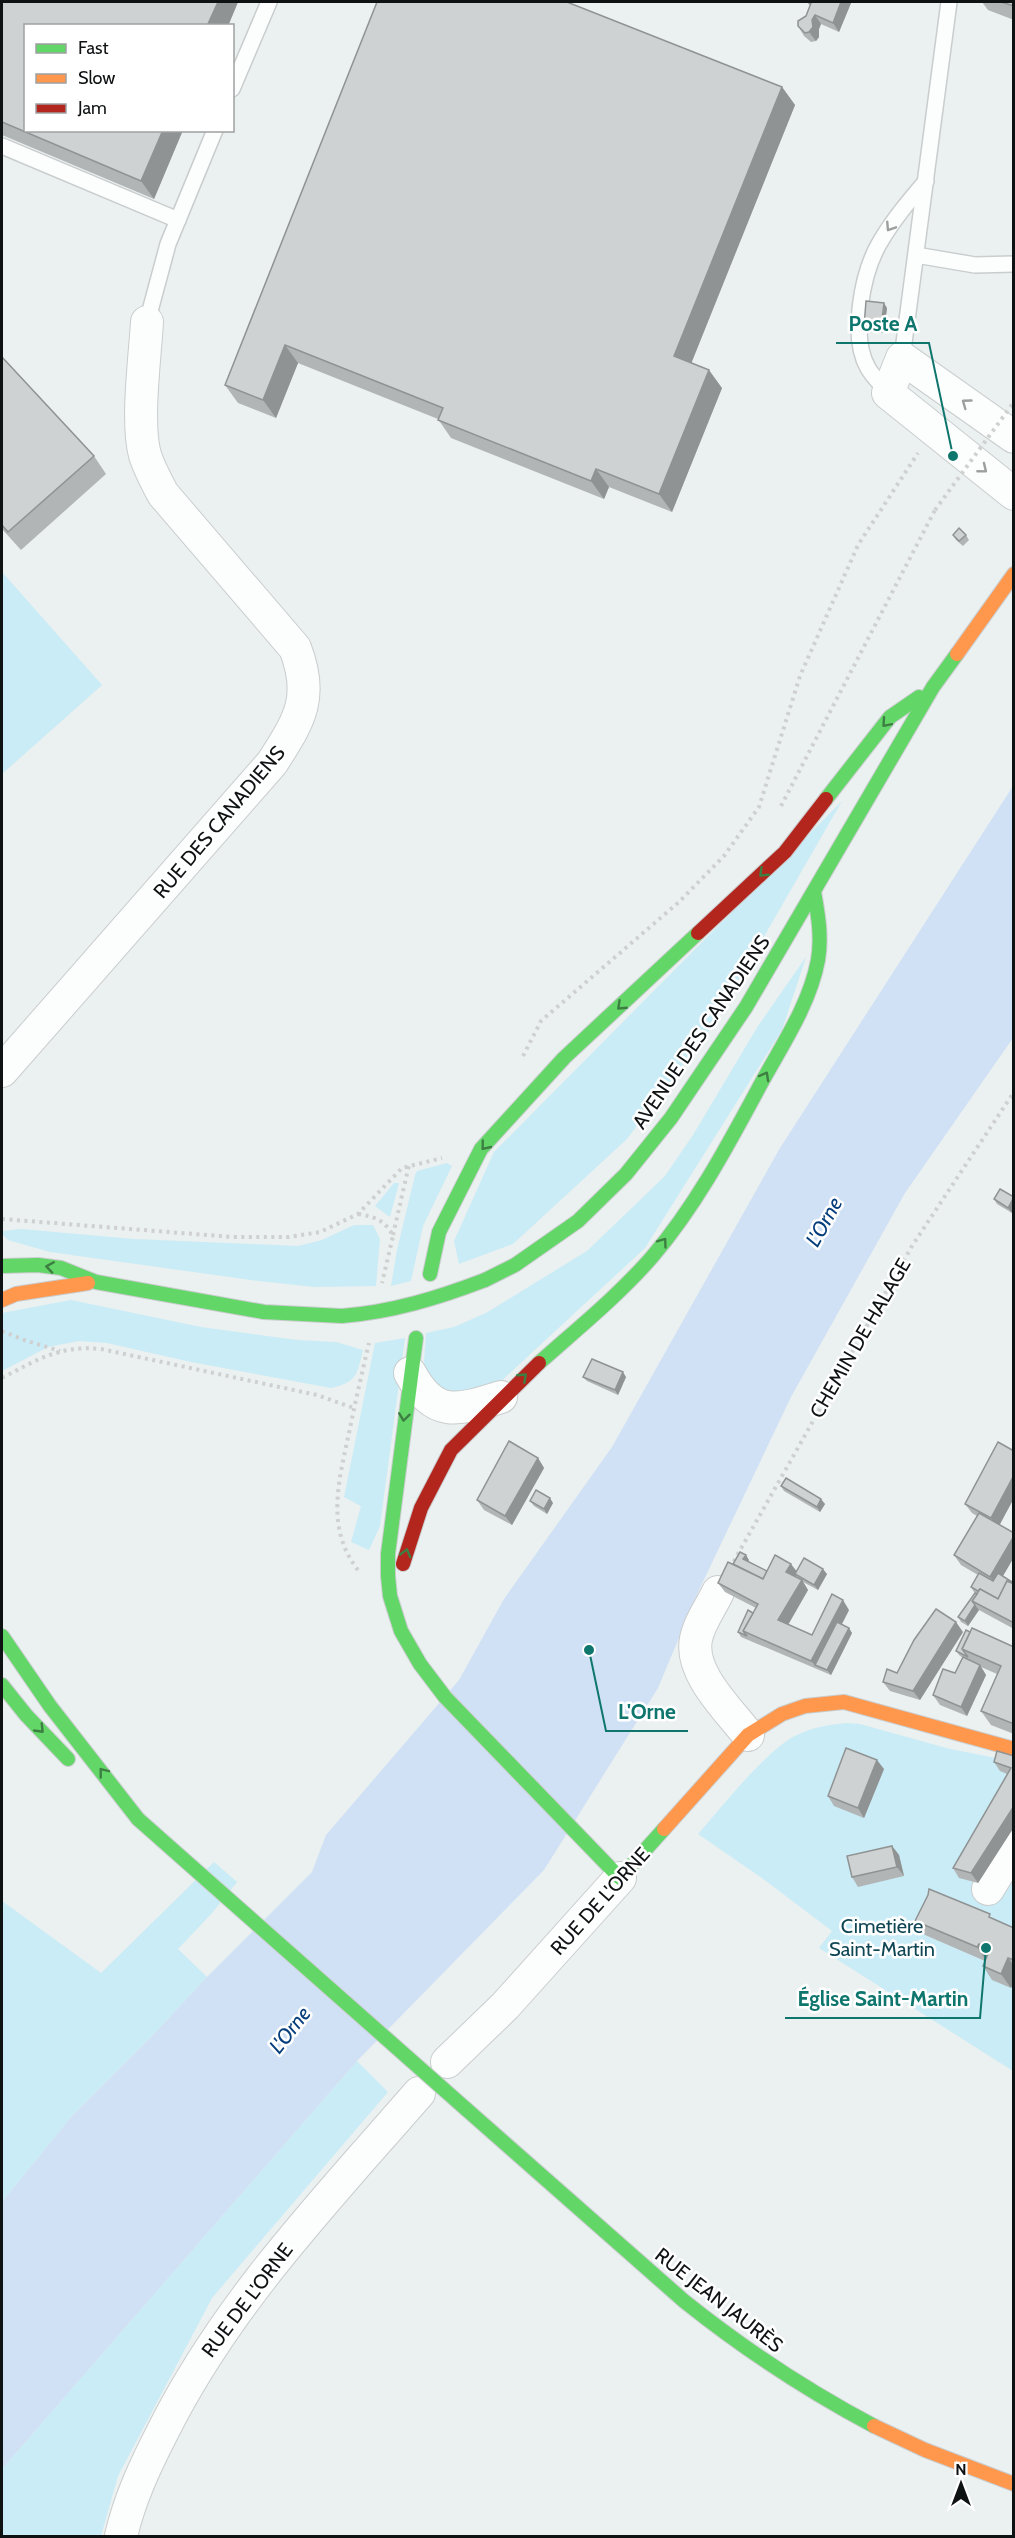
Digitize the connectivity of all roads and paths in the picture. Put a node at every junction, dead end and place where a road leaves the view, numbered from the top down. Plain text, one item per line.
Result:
1 (269, 2) edge
2 (949, 2) edge
3 (234, 84) edge
4 (214, 132) edge
5 (2, 146) edge
6 (926, 181) junction
7 (178, 220) junction
8 (916, 255) junction
9 (1014, 264) edge
10 (147, 322) joint
11 (902, 358) junction
12 (888, 393) junction
13 (1014, 402) edge
14 (933, 429) junction
15 (1014, 437) edge
16 (1014, 494) edge
17 (1014, 574) edge
18 (933, 687) junction
19 (779, 810) dead end
20 (814, 892) junction
21 (522, 1059) dead end
22 (2, 1071) edge
23 (1014, 1092) edge
24 (481, 1149) junction
25 (409, 1165) junction
26 (2, 1219) edge
27 (393, 1236) dead end
28 (2, 1266) edge
29 (430, 1274) dead end
30 (96, 1282) junction
31 (2, 1300) edge
32 (2, 1331) edge
33 (416, 1338) dead end
34 (60, 1351) junction
35 (410, 1373) junction
36 (2, 1378) edge
37 (501, 1397) junction
38 (364, 1577) dead end
39 (718, 1592) joint
40 (393, 1610) junction
41 (2, 1636) edge
42 (2, 1685) edge
43 (748, 1735) junction
44 (1014, 1749) edge
45 (79, 1771) dead end
46 (96, 1786) dead end
47 (138, 1819) junction
48 (1014, 1847) edge
49 (621, 1878) junction
50 (988, 1889) dead end
51 (447, 2062) dead end
52 (419, 2093) dead end
53 (1014, 2484) edge
54 (121, 2536) edge

1 - 3 lane
2 - 6 lane
4 - 7 lane
5 - 7 lane
6 - 8 lane
6 -> 12 lane
7 - 10 lane
8 - 9 lane
8 - 11 lane
10 - 22 street, RUE DES CANADIENS
11 - 12 street
15 -> 11 street
12 - 14 street
13 - 19 path, bridge
14 -> 16 street
14 - 21 path
17 - 18 street, AVENUE DES CANADIENS
18 - 20 street, AVENUE DES CANADIENS
18 -> 24 street
20 - 30 street, AVENUE DES CANADIENS, bridge
37 -> 20 street
23 - 39 path, CHEMIN DE HALAGE
24 - 25 path
24 - 29 street
25 - 26 path
25 - 27 path
30 -> 28 street, AVENUE DES CANADIENS
30 - 31 street, AVENUE DES CANADIENS
32 - 34 path
33 - 35 street
34 - 36 path
34 - 38 path
35 - 37 street
35 -> 40 street
40 -> 37 street
39 - 43 street
40 - 49 street
47 -> 41 street
42 -> 45 street
43 - 44 street, RUE DE L'ORNE
43 - 49 street, RUE DE L'ORNE
46 - 47 street
47 - 53 street, RUE JEAN JAURÈS, bridge
48 - 50 street
49 - 51 street, RUE DE L'ORNE
52 - 54 street, RUE DE L'ORNE

